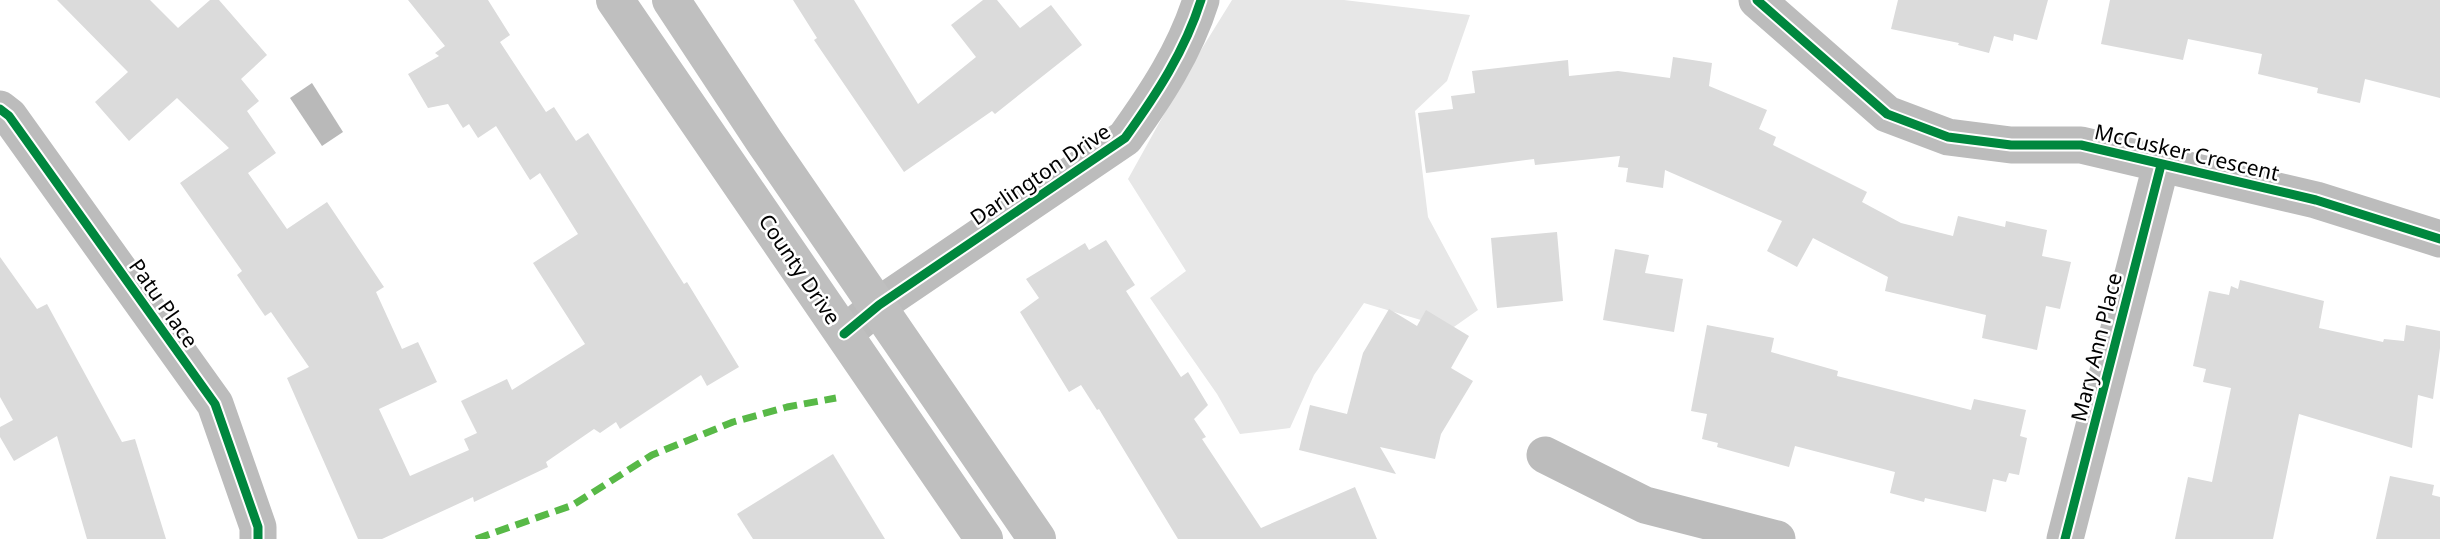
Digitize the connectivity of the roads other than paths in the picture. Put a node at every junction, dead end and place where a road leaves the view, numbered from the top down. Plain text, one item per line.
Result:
1 (615, 0) edge
2 (671, 0) edge
3 (1201, 0) edge
4 (1757, 0) edge
5 (0, 109) edge
6 (2161, 165) junction
7 (2440, 239) edge
8 (878, 305) junction
9 (844, 334) junction
10 (1545, 455) dead end
11 (258, 539) edge
12 (984, 539) edge
13 (1037, 539) edge
14 (1777, 539) edge
15 (2065, 539) edge

1 - 9 main road, County Drive
2 - 8 main road, County Drive
3 - 8 street, Darlington Drive
4 - 6 street, McCusker Crescent
5 - 11 street, Patu Place
6 - 7 street, McCusker Crescent
6 - 15 street, Mary Ann Place
8 - 9 street, Darlington Drive
8 - 13 main road, County Drive
9 - 12 main road, County Drive
10 - 14 street

